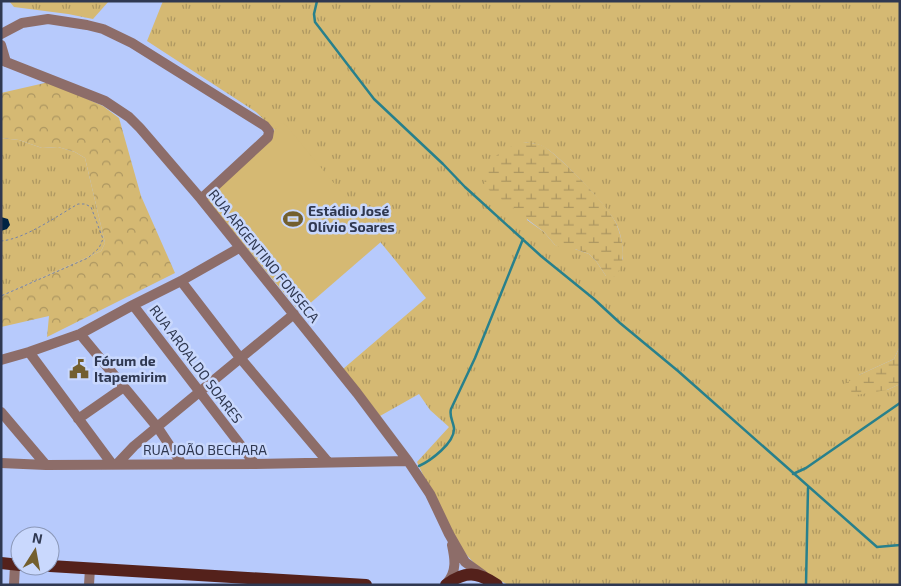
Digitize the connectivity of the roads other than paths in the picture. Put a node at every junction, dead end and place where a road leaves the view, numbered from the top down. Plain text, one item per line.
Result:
1 (1, 34) edge
2 (1, 45) edge
3 (4, 61) edge
4 (201, 199) junction
5 (239, 248) junction
6 (181, 281) junction
7 (133, 304) junction
8 (294, 314) junction
9 (80, 334) junction
10 (29, 352) junction
11 (241, 359) junction
12 (1, 360) edge
13 (124, 387) junction
14 (200, 393) junction
15 (1, 412) edge
16 (78, 419) junction
17 (158, 428) junction
18 (408, 460) junction
19 (328, 462) junction
20 (1, 463) edge
21 (114, 464) junction
22 (182, 464) junction
23 (255, 464) junction
24 (46, 465) junction
25 (449, 534) junction
26 (60, 566) edge
27 (90, 568) junction
28 (488, 580) edge
29 (308, 583) edge
30 (90, 585) edge
31 (366, 585) edge
32 (446, 585) edge
33 (497, 585) edge

1 - 4 street
2 - 3 street
3 - 4 street, RUA ARGENTINO FONSECA
4 - 5 street, RUA ARGENTINO FONSECA
5 - 6 street
5 - 8 street, RUA ARGENTINO FONSECA
6 - 7 street
6 - 11 street
7 - 9 street
7 - 14 street, RUA AROALDO SOARES
8 - 11 street
8 - 18 street, RUA ARGENTINO FONSECA
9 - 10 street
9 - 13 street
10 - 12 street
10 - 16 street
11 - 14 street
11 - 19 street
13 - 16 street
13 - 17 street
14 - 17 street
14 - 23 street, RUA AROALDO SOARES
15 - 24 street
16 - 21 street
17 - 21 street
17 - 22 street
18 - 19 street, RUA JOÃO BECHARA
18 - 25 street, RUA ARGENTINO FONSECA
19 - 23 street, RUA JOÃO BECHARA
20 - 24 street, RUA JOÃO BECHARA
21 - 22 street, RUA JOÃO BECHARA
21 - 24 street, RUA JOÃO BECHARA
22 - 23 street, RUA JOÃO BECHARA
25 - 28 street
25 - 32 street
26 - 27 main road
27 - 29 main road
27 - 30 street
28 - 32 main road
28 - 33 main road
29 - 31 main road

